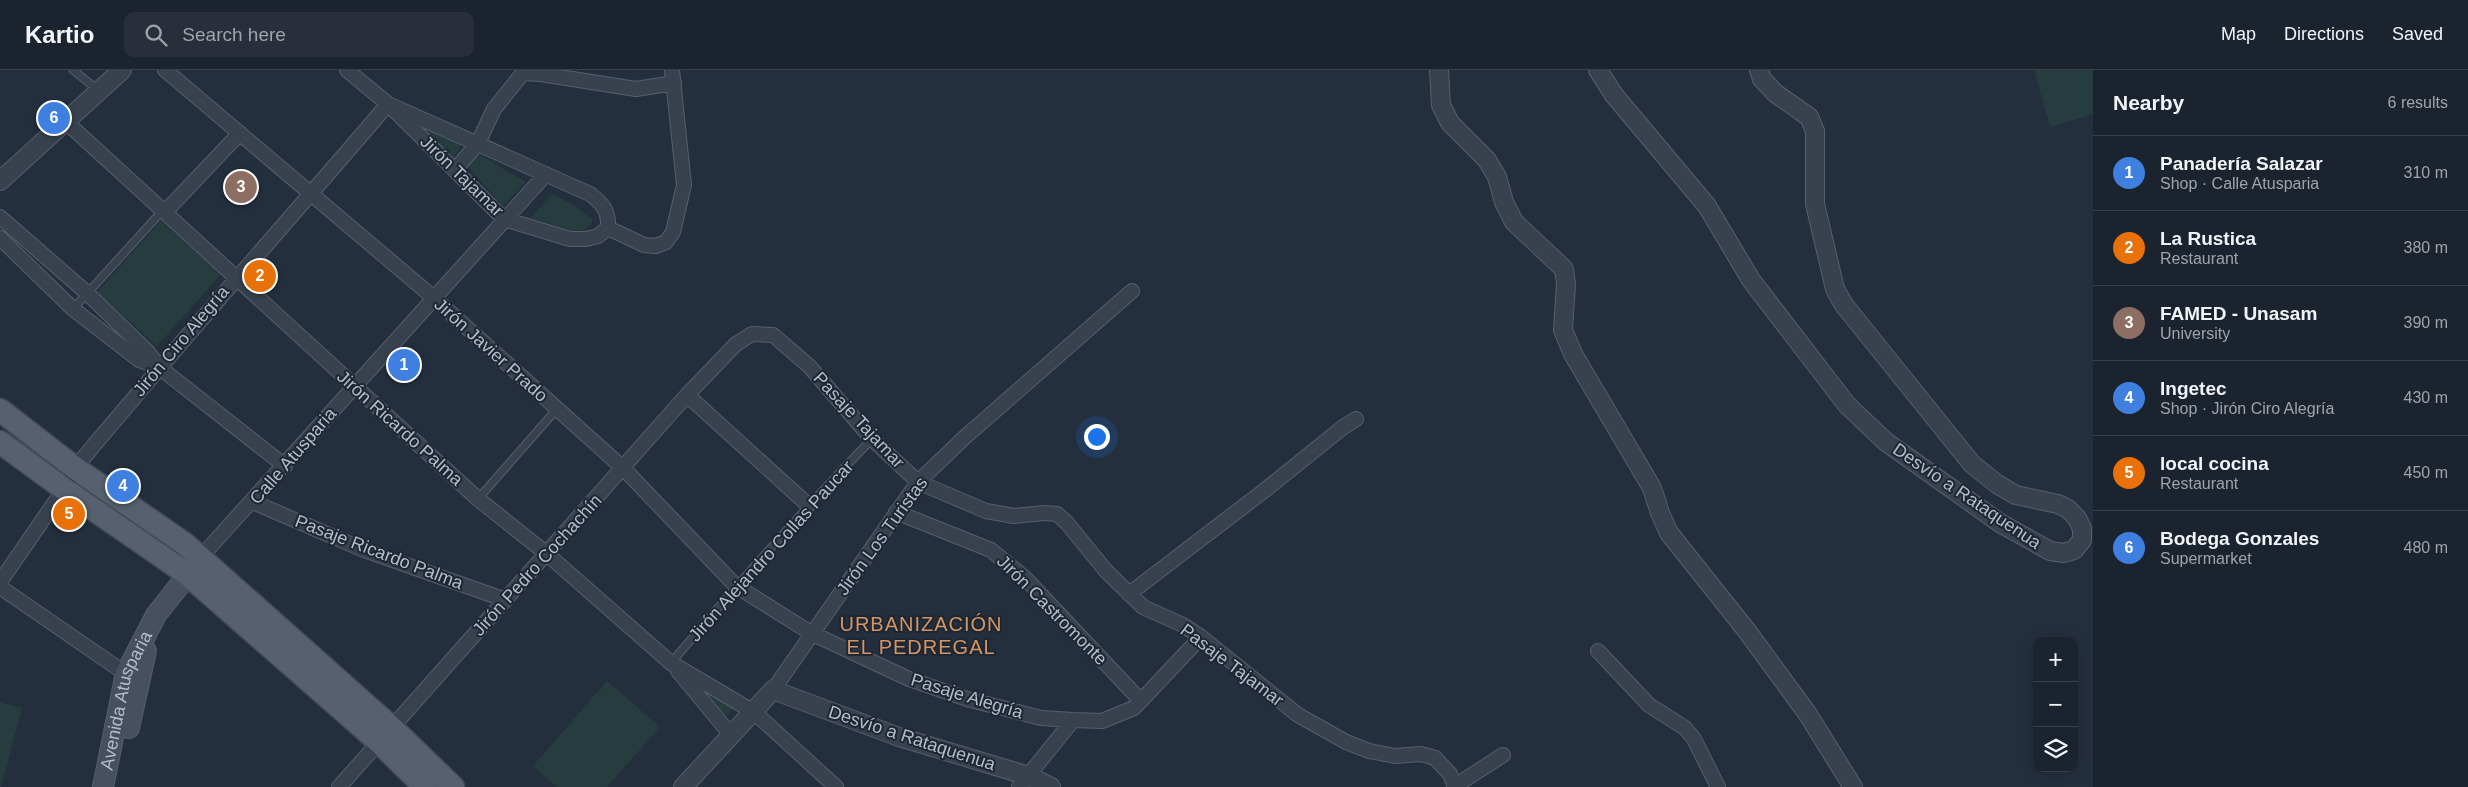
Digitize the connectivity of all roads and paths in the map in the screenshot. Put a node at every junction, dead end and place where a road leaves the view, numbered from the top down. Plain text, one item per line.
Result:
1 (73, 70) edge
2 (122, 70) edge
3 (165, 70) edge
4 (347, 70) edge
5 (1439, 70) edge
6 (1598, 70) edge
7 (1759, 70) edge
8 (521, 72) edge
9 (541, 72) edge
10 (673, 76) edge
11 (98, 90) junction
12 (388, 104) junction
13 (64, 121) junction
14 (240, 133) junction
15 (478, 143) junction
16 (455, 170) junction
17 (546, 174) junction
18 (0, 181) edge
19 (312, 193) junction
20 (164, 211) junction
21 (0, 217) edge
22 (504, 219) junction
23 (603, 232) junction
24 (0, 238) edge
25 (234, 278) junction
26 (1132, 291) dead end
27 (87, 293) junction
28 (434, 298) junction
29 (73, 309) junction
30 (736, 344) joint
31 (159, 367) junction
32 (354, 387) junction
33 (688, 396) junction
34 (0, 410) edge
35 (556, 410) junction
36 (1356, 419) dead end
37 (872, 439) junction
38 (0, 442) edge
39 (285, 466) junction
40 (75, 468) junction
41 (624, 469) junction
42 (918, 482) junction
43 (64, 489) junction
44 (478, 499) junction
45 (253, 502) junction
46 (808, 506) junction
47 (896, 512) junction
48 (547, 554) junction
49 (193, 566) junction
50 (0, 582) edge
51 (736, 586) junction
52 (0, 587) edge
53 (1129, 594) junction
54 (506, 600) junction
55 (811, 633) junction
56 (1202, 637) junction
57 (1598, 650) dead end
58 (671, 663) junction
59 (132, 678) junction
60 (773, 690) junction
61 (1141, 701) junction
62 (754, 712) junction
63 (1073, 720) junction
64 (385, 735) junction
65 (731, 735) junction
66 (1503, 755) dead end
67 (1024, 781) edge
68 (1455, 786) edge
69 (103, 787) edge
70 (116, 787) edge
71 (339, 787) edge
72 (425, 787) edge
73 (453, 787) edge
74 (683, 787) edge
75 (836, 787) edge
76 (1051, 787) edge
77 (1718, 787) edge
78 (1853, 787) edge

1 - 11 lane
2 - 11 street
3 - 14 street, Jirón Javier Prado
4 - 12 street, Jirón Tajamar
5 - 78 street
6 - 7 street, Desvío a Rataquenua
8 - 9 street
8 - 15 street
9 - 10 street
10 - 23 street
11 - 13 street
12 - 15 street
12 - 16 street, Jirón Tajamar
12 - 19 street, Jirón Ciro Alegría
13 - 18 street
13 - 20 street, Jirón Ricardo Palma
14 - 19 street, Jirón Javier Prado
14 - 20 street
15 - 16 street
15 - 17 street
16 - 22 street, Jirón Tajamar
17 - 22 street, Calle Atusparia
17 - 23 street
19 - 25 street, Jirón Ciro Alegría
19 - 28 street, Jirón Javier Prado
20 - 25 street, Jirón Ricardo Palma
20 - 27 lane
21 - 27 street
22 - 23 street, Jirón Tajamar
22 - 28 street, Calle Atusparia
24 - 29 street
25 - 31 street, Jirón Ciro Alegría
25 - 32 street, Jirón Ricardo Palma
26 - 42 street, Jirón Los Turistas
27 - 29 lane
27 - 31 street
28 - 32 street, Calle Atusparia
28 - 35 street, Jirón Javier Prado
29 - 31 street
30 - 33 street, Jirón Pedro Cochachín
30 - 37 street, Pasaje Tajamar
31 - 39 street
31 - 40 street, Jirón Ciro Alegría
32 - 39 street, Calle Atusparia
32 - 44 street, Jirón Ricardo Palma
33 - 41 street, Jirón Pedro Cochachín
33 - 46 street
34 - 40 main road
35 - 41 street, Jirón Javier Prado
35 - 44 lane
36 - 53 street
37 - 42 street, Pasaje Tajamar
37 - 46 lane, Jirón Alejandro Collas Paucar
38 - 43 main road
39 - 45 street, Calle Atusparia
40 - 43 street, Jirón Ciro Alegría
40 - 49 main road
41 - 48 street, Jirón Pedro Cochachín
41 - 51 street, Jirón Javier Prado
42 - 47 street, Jirón Los Turistas
42 - 53 street, Pasaje Tajamar
43 - 49 main road
43 - 50 street, Jirón Ciro Alegría
44 - 48 street, Jirón Ricardo Palma
45 - 49 street, Calle Atusparia
45 - 54 street, Pasaje Ricardo Palma
46 - 51 lane, Jirón Alejandro Collas Paucar
47 - 55 street, Jirón Los Turistas
47 - 61 street, Jirón Castromonte
48 - 54 street, Jirón Pedro Cochachín
48 - 58 street, Jirón Ricardo Palma
49 - 59 main road, Avenida Atusparia
49 - 64 main road
51 - 55 street, Jirón Javier Prado
51 - 58 lane, Jirón Alejandro Collas Paucar
52 - 59 street
53 - 56 street, Pasaje Tajamar
54 - 64 street, Jirón Pedro Cochachín
55 - 60 street, Jirón Los Turistas
55 - 63 street, Pasaje Alegría
56 - 61 street, Pasaje Alegría
56 - 68 street, Pasaje Tajamar
57 - 77 street
58 - 62 street, Jirón Ricardo Palma
58 - 65 street
59 - 69 main road, Avenida Atusparia
59 - 70 main road, Avenida Atusparia
60 - 62 street, Jirón Los Turistas
60 - 67 street, Desvío a Rataquenua
61 - 63 street, Pasaje Alegría
62 - 65 street, Jirón Los Turistas
62 - 75 street, Jirón Ricardo Palma
63 - 67 street
64 - 71 street, Jirón Pedro Cochachín
64 - 72 main road
64 - 73 main road
65 - 74 street, Jirón Los Turistas
66 - 68 street
67 - 76 street, Desvío a Rataquenua

